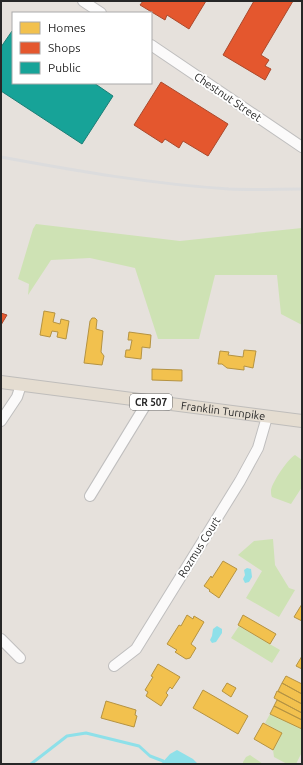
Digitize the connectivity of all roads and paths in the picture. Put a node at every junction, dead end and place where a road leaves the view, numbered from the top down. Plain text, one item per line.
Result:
1 (83, 1) edge
2 (100, 12) edge
3 (153, 46) edge
4 (302, 147) edge
5 (1, 382) edge
6 (21, 385) junction
7 (148, 401) junction
8 (267, 417) junction
9 (302, 421) edge
10 (1, 422) edge
11 (90, 496) dead end
12 (1, 639) edge
13 (20, 658) dead end
14 (114, 666) dead end

1 - 2 street
3 - 4 street, Chestnut Street
5 - 6 main road, Franklin Turnpike / CR 507
6 - 7 main road, Franklin Turnpike / CR 507
6 - 10 street
7 - 8 main road, Franklin Turnpike / CR 507
7 - 11 street
8 - 9 main road, Franklin Turnpike / CR 507
8 - 14 street, Rozmus Court
12 - 13 street

